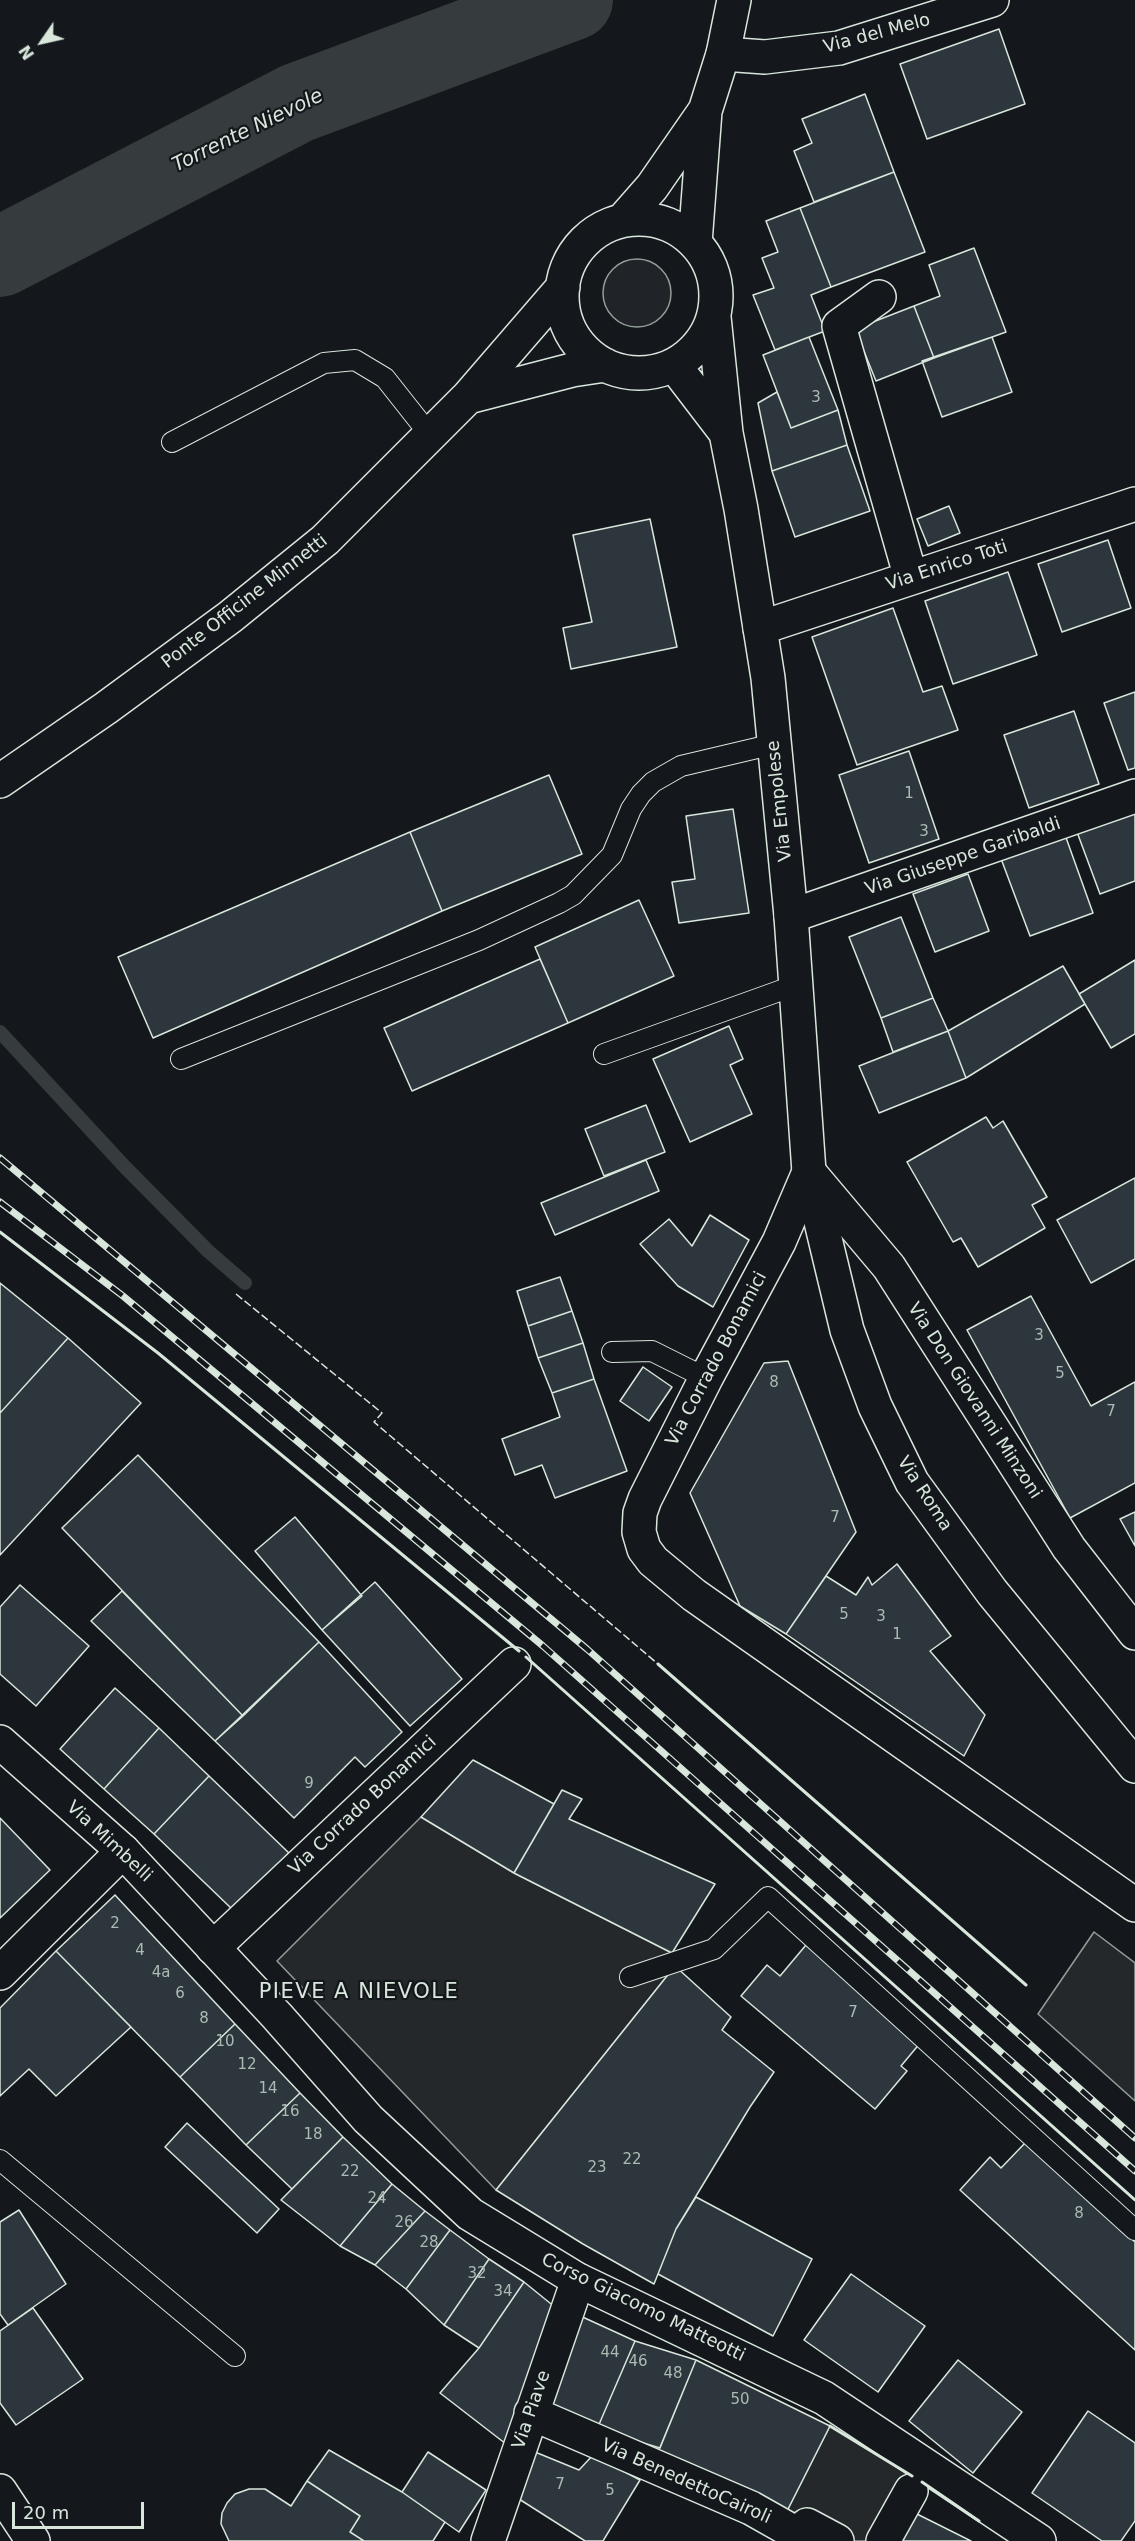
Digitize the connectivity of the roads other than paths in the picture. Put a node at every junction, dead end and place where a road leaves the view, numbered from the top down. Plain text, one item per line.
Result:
1 (734, 0) edge
2 (992, 0) edge
3 (723, 54) junction
4 (705, 111) junction
5 (622, 220) junction
6 (695, 243) junction
7 (563, 287) junction
8 (879, 297) dead end
9 (714, 317) junction
10 (605, 365) junction
11 (674, 365) junction
12 (468, 397) junction
13 (726, 433) junction
14 (430, 435) junction
15 (172, 442) dead end
16 (1135, 504) edge
17 (911, 578) junction
18 (760, 628) junction
19 (774, 744) junction
20 (0, 781) edge
21 (1135, 796) edge
22 (791, 916) junction
23 (796, 985) junction
24 (604, 1054) dead end
25 (181, 1059) dead end
26 (809, 1172) junction
27 (612, 1352) dead end
28 (706, 1378) junction
29 (1135, 1633) edge
30 (514, 1664) dead end
31 (0, 1742) edge
32 (1135, 1766) edge
33 (123, 1851) junction
34 (1135, 1905) edge
35 (213, 1948) junction
36 (0, 1973) edge
37 (630, 1977) dead end
38 (0, 2160) edge
39 (1135, 2230) edge
40 (578, 2280) junction
41 (235, 2356) dead end
42 (531, 2413) junction
43 (911, 2491) dead end
44 (0, 2492) edge
45 (33, 2541) edge
46 (488, 2541) edge
47 (837, 2541) edge
48 (883, 2541) edge
49 (1039, 2541) edge

1 - 3 main road, Via Empolese
2 - 3 main road, Via del Melo
3 - 4 main road, Via Empolese
4 - 5 main road, Via Empolese
4 - 6 main road, Via Empolese
5 - 6 main road, Via Empolese
5 - 7 main road, Via Empolese
6 - 9 main road, Via Empolese
7 - 10 main road, Via Empolese
7 - 12 main road, Ponte Officine Minnetti
8 - 17 main road
9 - 11 main road, Via Empolese
9 - 13 main road, Via Empolese
10 - 11 main road, Via Empolese
10 - 12 main road
11 - 13 main road, Via Empolese
12 - 14 main road, Ponte Officine Minnetti
13 - 18 main road, Via Empolese
14 - 15 lane
14 - 20 main road, Ponte Officine Minnetti
16 - 17 main road, Via Enrico Toti
17 - 18 main road, Via Enrico Toti
18 - 19 main road, Via Empolese
19 - 22 main road, Via Empolese
19 - 25 lane
21 - 22 main road, Via Giuseppe Garibaldi
22 - 23 main road, Via Empolese
23 - 24 lane
23 - 26 main road, Via Empolese
26 - 28 main road, Via Corrado Bonamici
26 - 29 main road, Via Don Giovanni Minzoni
26 - 32 main road, Via Roma
27 - 28 lane
28 - 34 main road, Via Corrado Bonamici
30 - 35 main road, Via Corrado Bonamici
31 - 33 main road, Via Mimbelli
33 - 35 main road, Via Mimbelli
33 - 36 main road
35 - 40 main road, Corso Giacomo Matteotti
37 - 39 lane
38 - 41 lane
40 - 42 main road, Via Piave
40 - 49 main road, Corso Giacomo Matteotti
42 - 46 main road, Via Piave
42 - 47 main road, Via BenedettoCairoli
43 - 48 main road
44 - 45 main road

